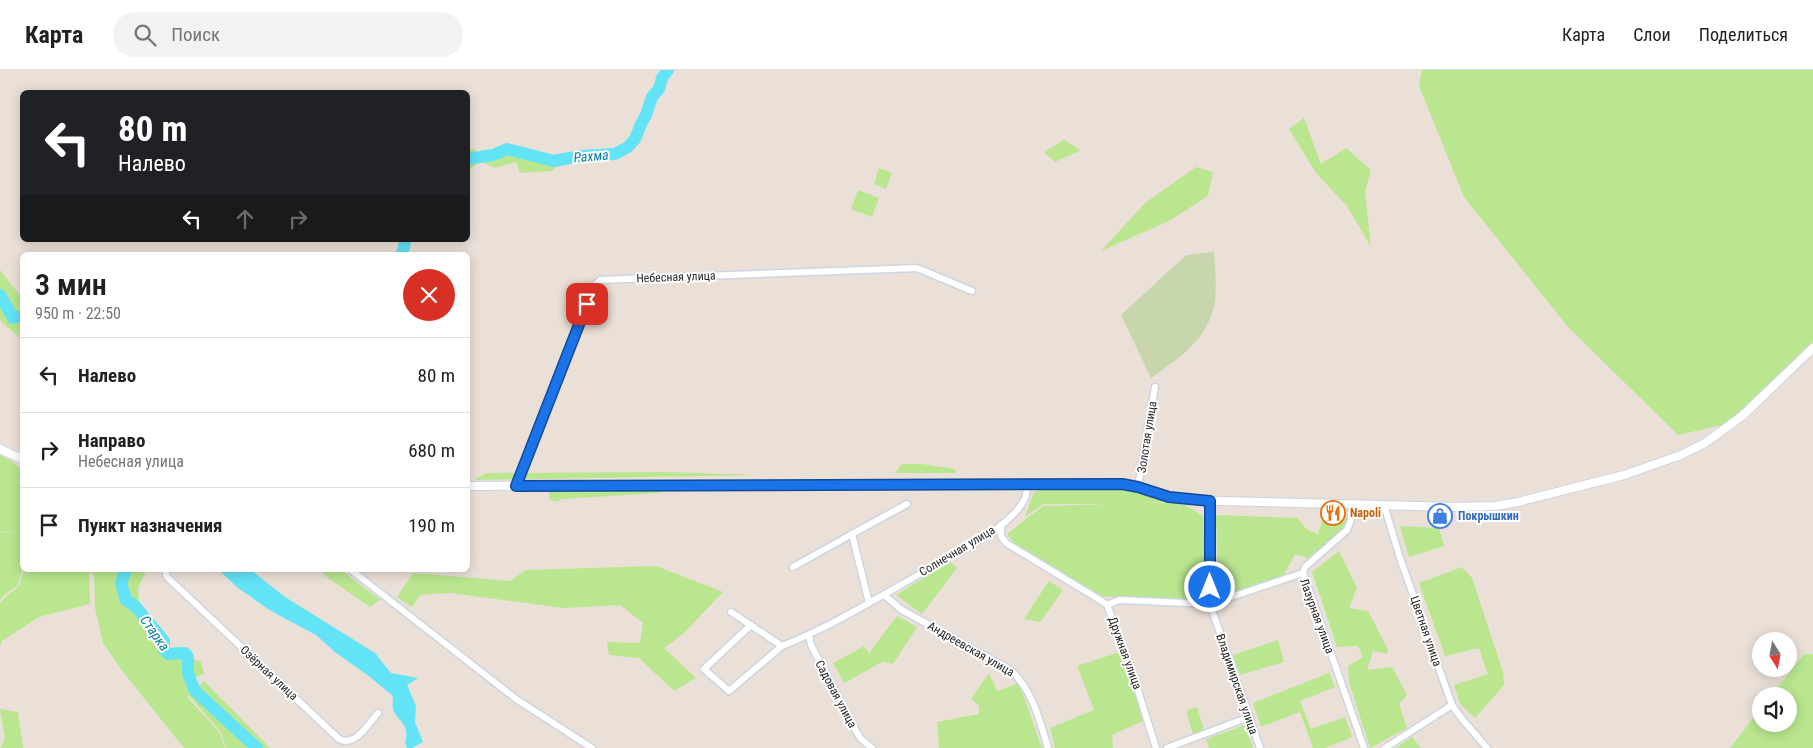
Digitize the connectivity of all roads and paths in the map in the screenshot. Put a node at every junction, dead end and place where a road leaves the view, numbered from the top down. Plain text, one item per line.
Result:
1 (972, 291) dead end
2 (1813, 348) edge
3 (1155, 387) dead end
4 (0, 449) edge
5 (20, 458) edge
6 (1027, 484) junction
7 (470, 486) edge
8 (516, 486) junction
9 (1138, 487) junction
10 (1210, 501) junction
11 (907, 504) dead end
12 (1352, 505) junction
13 (1384, 505) junction
14 (1001, 525) junction
15 (852, 534) junction
16 (793, 567) dead end
17 (166, 572) edge
18 (354, 572) edge
19 (1303, 573) junction
20 (884, 594) junction
21 (869, 603) junction
22 (1210, 604) junction
23 (1107, 605) junction
24 (731, 612) dead end
25 (750, 625) junction
26 (809, 635) junction
27 (782, 646) junction
28 (1452, 705) junction
29 (378, 713) dead end
30 (1248, 717) junction
31 (592, 748) edge
32 (872, 748) edge
33 (1048, 748) edge
34 (1156, 748) edge
35 (1167, 748) edge
36 (1260, 748) edge
37 (1364, 748) edge
38 (1385, 748) edge
39 (1487, 748) edge

1 - 8 street, Небесная улица
2 - 13 street
3 - 9 street, Золотая улица
4 - 5 street
6 - 8 street
6 - 9 street
6 - 14 street, Солнечная улица
7 - 8 street
9 - 10 street
10 - 12 street
10 - 22 street, Владимирская улица
11 - 15 street
12 - 13 street
12 - 19 street
13 - 28 street, Цветная улица
14 - 20 street, Солнечная улица
14 - 23 street, Дружная улица
15 - 16 street
15 - 21 street
17 - 29 street, Озёрная улица
18 - 31 street
19 - 22 street, Лазурная улица
19 - 37 street, Лазурная улица
20 - 21 street, Солнечная улица
20 - 33 street, Андреевская улица
21 - 26 street, Солнечная улица
22 - 23 street
22 - 30 street, Владимирская улица
23 - 34 street, Дружная улица
24 - 25 street
25 - 27 street
25 - 27 street, Солнечная улица
26 - 27 street, Солнечная улица
26 - 32 street, Садовая улица
28 - 38 street
28 - 39 street, Цветная улица
30 - 35 street
30 - 36 street, Владимирская улица

